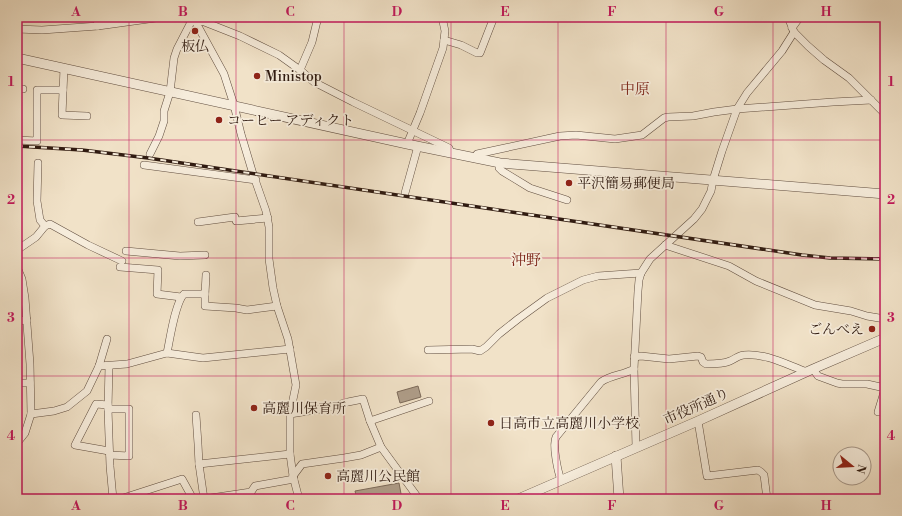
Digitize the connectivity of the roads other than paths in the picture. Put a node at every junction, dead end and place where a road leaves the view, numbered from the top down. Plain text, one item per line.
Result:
1 (97, 17) edge
2 (163, 17) edge
3 (174, 17) edge
4 (318, 17) edge
5 (442, 17) edge
6 (494, 17) edge
7 (788, 17) edge
8 (800, 17) edge
9 (193, 19) edge
10 (98, 26) junction
11 (17, 29) edge
12 (793, 30) junction
13 (444, 40) junction
14 (17, 58) edge
15 (64, 68) junction
16 (300, 70) junction
17 (63, 90) junction
18 (170, 92) junction
19 (871, 100) junction
20 (234, 106) junction
21 (737, 109) junction
22 (885, 114) edge
23 (87, 116) dead end
24 (412, 131) junction
25 (17, 140) edge
26 (407, 144) junction
27 (418, 146) junction
28 (451, 153) junction
29 (150, 154) dead end
30 (474, 158) junction
31 (38, 163) dead end
32 (500, 163) junction
33 (144, 165) dead end
34 (256, 180) junction
35 (712, 180) junction
36 (405, 193) dead end
37 (885, 194) edge
38 (567, 200) dead end
39 (268, 218) junction
40 (198, 222) dead end
41 (45, 226) junction
42 (665, 245) junction
43 (17, 250) edge
44 (126, 252) dead end
45 (205, 256) dead end
46 (17, 267) edge
47 (641, 273) junction
48 (206, 275) dead end
49 (205, 294) junction
50 (181, 297) junction
51 (277, 306) junction
52 (885, 319) edge
53 (27, 320) junction
54 (17, 321) edge
55 (885, 338) edge
56 (107, 339) dead end
57 (290, 349) junction
58 (428, 350) dead end
59 (167, 353) junction
60 (634, 357) junction
61 (99, 366) junction
62 (109, 366) junction
63 (634, 369) junction
64 (810, 370) junction
65 (17, 383) edge
66 (30, 383) junction
67 (885, 388) edge
68 (429, 401) dead end
69 (108, 407) junction
70 (878, 412) dead end
71 (30, 414) junction
72 (290, 414) junction
73 (196, 415) dead end
74 (370, 421) junction
75 (698, 421) junction
76 (17, 443) edge
77 (381, 447) junction
78 (636, 447) junction
79 (109, 453) junction
80 (290, 454) junction
81 (616, 456) junction
82 (199, 464) junction
83 (294, 478) junction
84 (561, 480) junction
85 (114, 499) edge
86 (120, 499) edge
87 (193, 499) edge
88 (204, 499) edge
89 (299, 499) edge
90 (419, 499) edge
91 (518, 499) edge
92 (618, 499) edge
93 (767, 499) edge

1 - 10 street
2 - 10 street
3 - 9 street
4 - 16 street
5 - 13 street
6 - 13 street
7 - 12 street
8 - 12 street
9 - 16 street
9 - 18 street
9 - 20 street
10 - 11 street
12 - 19 street
12 - 21 street
13 - 24 street
14 - 15 street
15 - 17 street
15 - 18 street
16 - 24 street
17 - 23 street
17 - 25 street
18 - 20 street
18 - 29 street
19 - 21 street
19 - 22 street
20 - 26 street
20 - 34 street
21 - 30 street
21 - 35 street
24 - 26 street
24 - 28 street
26 - 27 street
27 - 28 street
27 - 36 street
28 - 30 street
30 - 32 street
31 - 41 street
32 - 35 street
32 - 38 street
33 - 34 street
34 - 39 street
35 - 37 street
35 - 42 street
39 - 40 street
39 - 51 street
41 - 43 street
41 - 50 street
42 - 47 street
42 - 52 street
44 - 45 street
46 - 53 street
47 - 58 street
47 - 60 street
48 - 49 street
49 - 50 street
49 - 51 street
50 - 59 street
51 - 57 street
53 - 54 street
53 - 66 street
55 - 64 street, 市役所通り
56 - 61 street
57 - 59 street
57 - 72 street
59 - 62 street
60 - 63 street
60 - 64 street
61 - 62 street
61 - 71 street
62 - 69 street
63 - 78 street
63 - 84 street
64 - 67 street
64 - 75 street, 市役所通り
65 - 66 street
66 - 71 street
67 - 70 street
68 - 74 street
69 - 79 street
69 - 79 street
69 - 79 street
71 - 76 street
72 - 74 street
72 - 80 street
73 - 82 street
74 - 77 street
75 - 78 street, 市役所通り
75 - 93 street
77 - 83 street
77 - 90 street
78 - 81 street, 市役所通り
79 - 85 street
80 - 82 street
80 - 83 street
81 - 84 street, 市役所通り
81 - 92 street
82 - 88 street
83 - 88 street
83 - 89 street
84 - 91 street, 市役所通り
86 - 87 street

